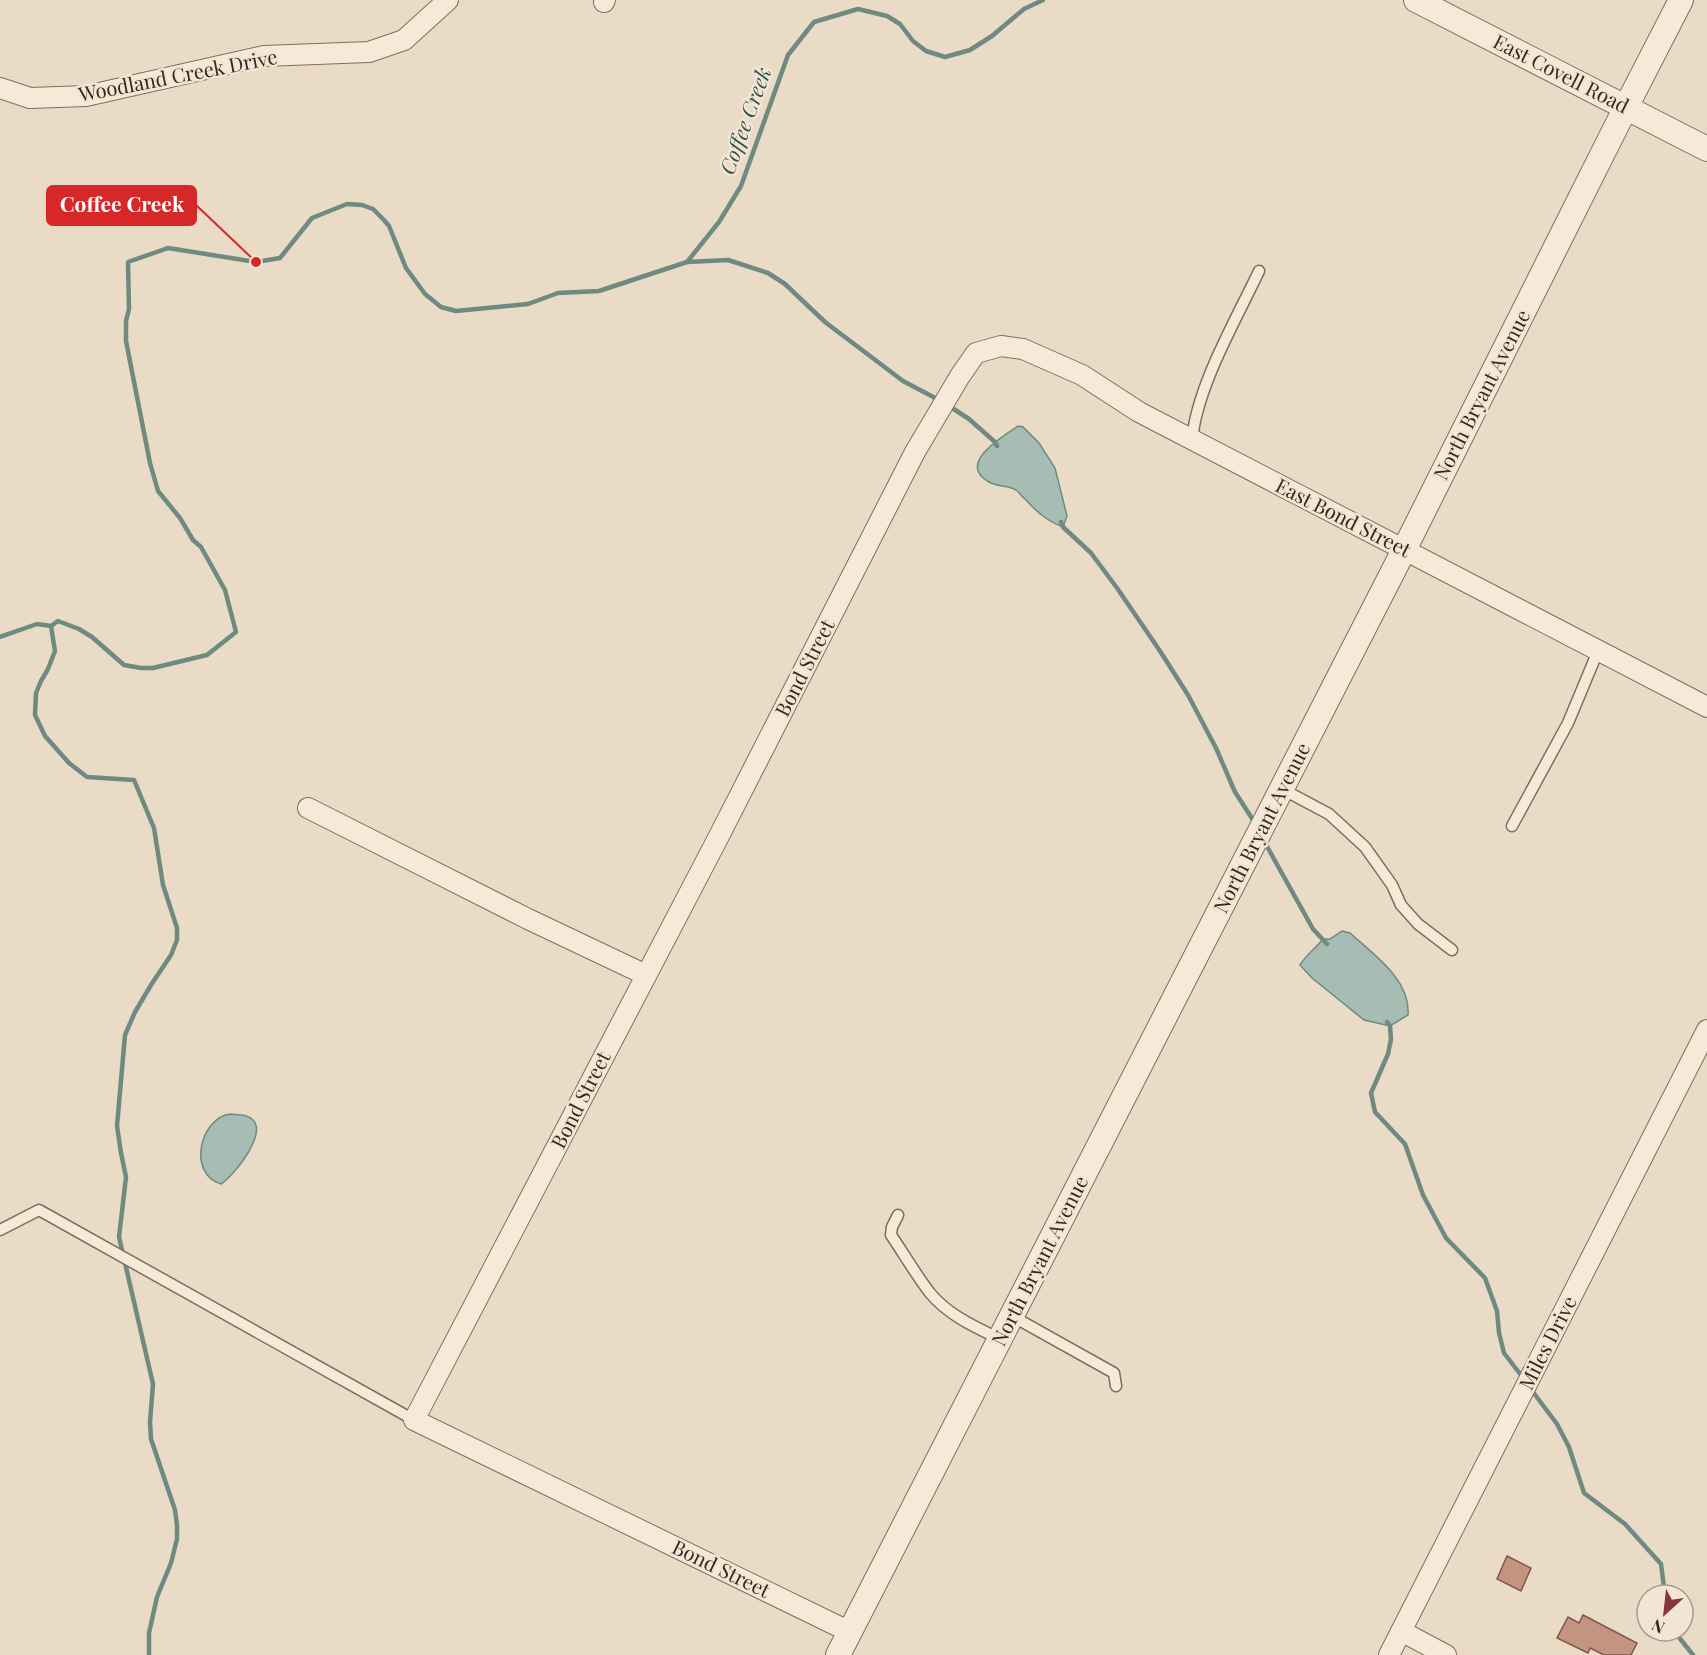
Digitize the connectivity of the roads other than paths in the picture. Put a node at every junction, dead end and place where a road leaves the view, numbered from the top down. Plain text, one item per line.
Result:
1 (448, 0) edge
2 (1416, 0) edge
3 (1681, 0) edge
4 (0, 88) edge
5 (1626, 107) junction
6 (1707, 149) edge
7 (1259, 271) dead end
8 (976, 353) joint
9 (1192, 440) junction
10 (1404, 550) junction
11 (1598, 651) junction
12 (1707, 707) edge
13 (1282, 789) junction
14 (308, 808) dead end
15 (1512, 826) dead end
16 (1452, 950) dead end
17 (646, 975) junction
18 (1707, 1030) edge
19 (898, 1215) dead end
20 (0, 1230) edge
21 (1012, 1316) junction
22 (1000, 1339) junction
23 (1116, 1386) dead end
24 (414, 1420) junction
25 (850, 1632) junction
26 (1401, 1632) junction
27 (838, 1655) edge
28 (1389, 1655) edge
29 (1446, 1655) edge

1 - 4 street, Woodland Creek Drive
2 - 5 street, East Covell Road
3 - 5 street, North Bryant Avenue
5 - 6 street, East Covell Road
5 - 10 street, North Bryant Avenue
7 - 9 lane
8 - 9 street, East Bond Street
8 - 17 street, Bond Street
9 - 10 street, East Bond Street
10 - 11 street, East Bond Street
10 - 13 street, North Bryant Avenue
11 - 12 street, East Bond Street
11 - 15 lane
13 - 16 lane
13 - 21 street, North Bryant Avenue
14 - 17 street
17 - 24 street, Bond Street
18 - 26 street, Miles Drive
19 - 22 lane
20 - 24 lane
21 - 22 street, North Bryant Avenue
21 - 23 lane
22 - 25 street, North Bryant Avenue
24 - 25 street, Bond Street
25 - 27 street, North Bryant Avenue
26 - 28 street, Miles Drive
26 - 29 street

